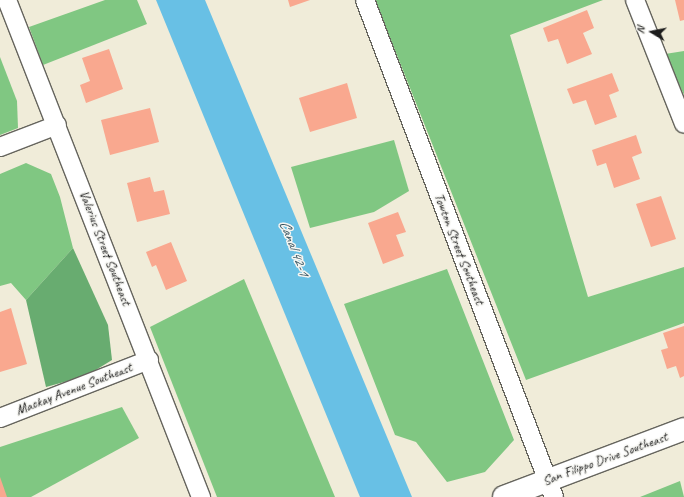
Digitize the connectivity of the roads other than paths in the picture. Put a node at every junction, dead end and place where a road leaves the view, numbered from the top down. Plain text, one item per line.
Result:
1 (7, 0) edge
2 (365, 0) edge
3 (635, 0) edge
4 (684, 124) edge
5 (57, 125) junction
6 (0, 147) edge
7 (149, 360) junction
8 (0, 418) edge
9 (684, 429) edge
10 (551, 489) edge
11 (201, 497) edge
12 (504, 497) edge

1 - 5 street, Valerius Street Southeast
2 - 10 street, Towton Street Southeast
3 - 4 street
5 - 6 street
5 - 7 street, Valerius Street Southeast
7 - 8 street, Mackay Avenue Southeast
7 - 11 street, Valerius Street Southeast
9 - 10 street, San Filippo Drive Southeast
10 - 12 street, San Filippo Drive Southeast

